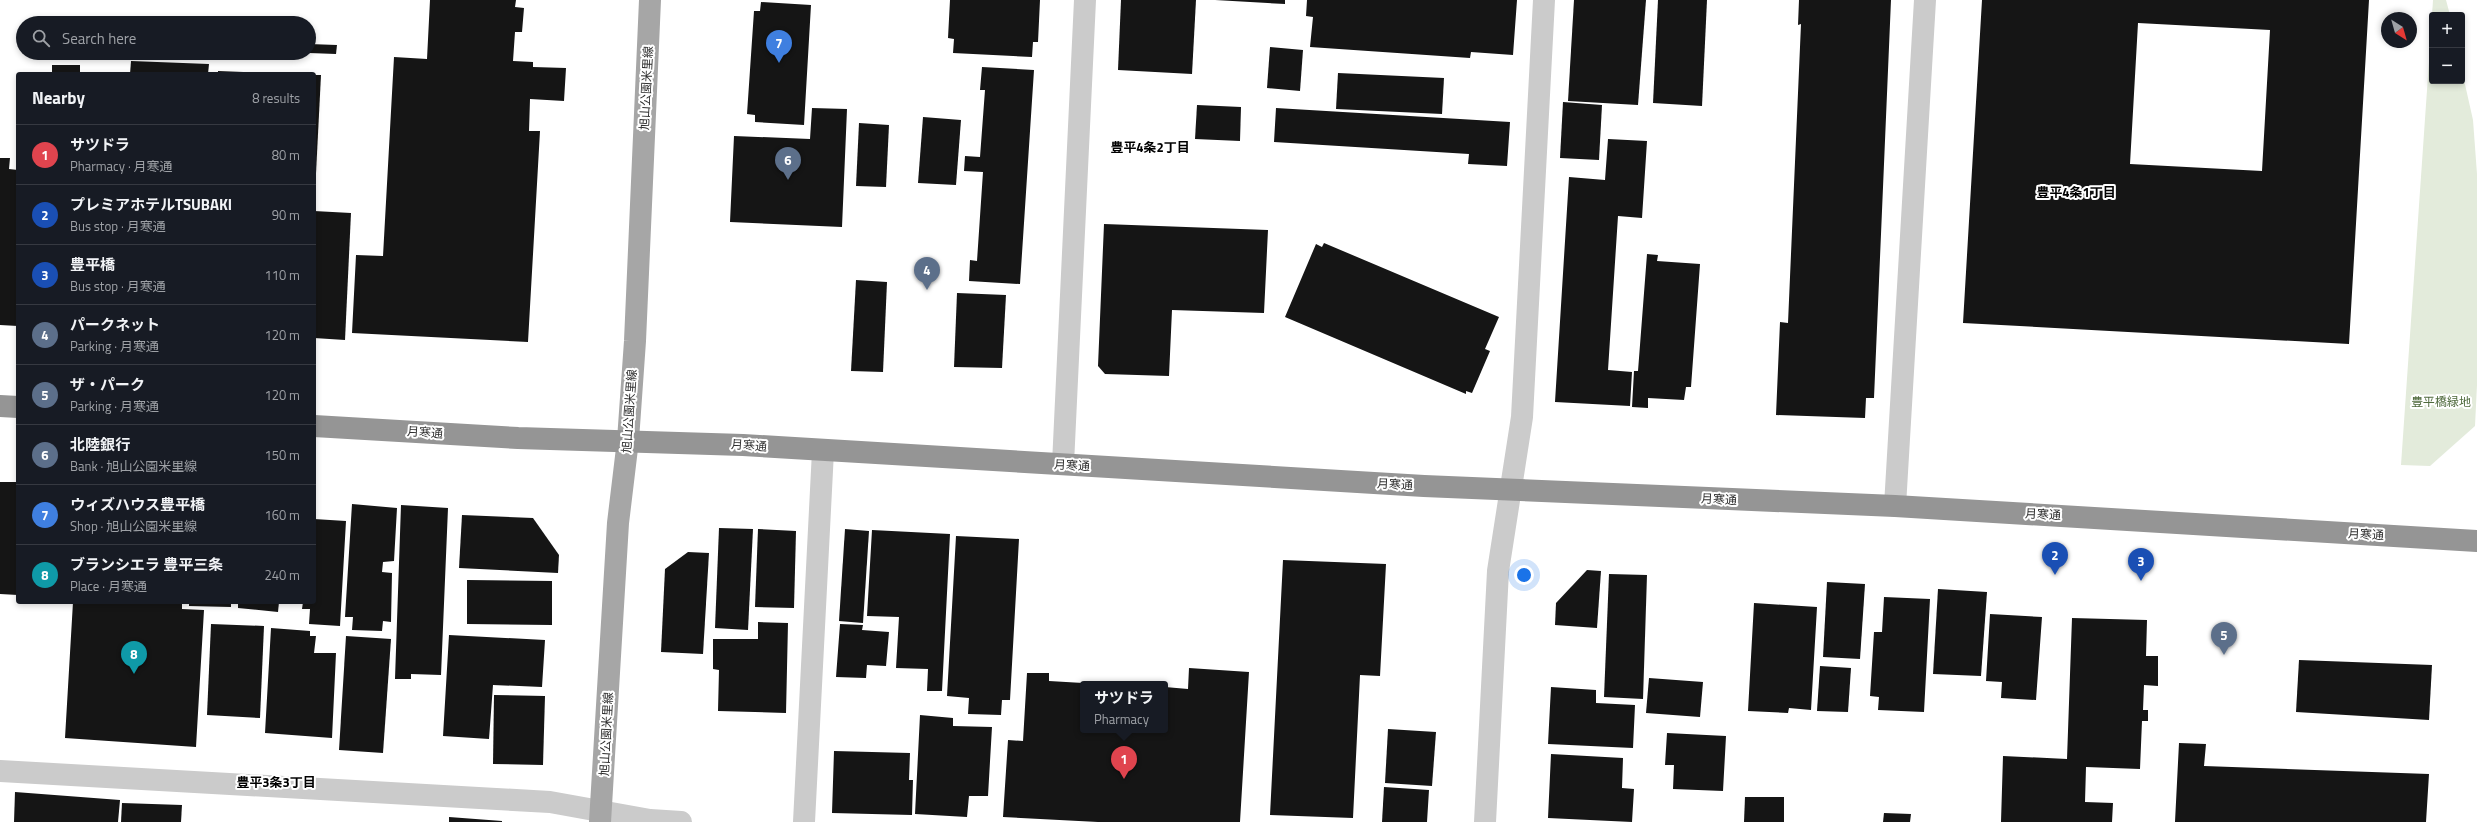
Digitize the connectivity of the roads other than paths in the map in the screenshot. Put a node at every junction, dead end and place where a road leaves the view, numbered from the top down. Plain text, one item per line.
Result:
1 (650, 0) edge
2 (1085, 0) edge
3 (1544, 0) edge
4 (1925, 0) edge
5 (0, 406) edge
6 (16, 407) edge
7 (316, 426) edge
8 (628, 440) junction
9 (823, 451) junction
10 (1063, 464) junction
11 (1512, 489) junction
12 (1895, 506) junction
13 (2477, 541) edge
14 (0, 771) edge
15 (601, 817) edge
16 (681, 822) edge
17 (804, 822) edge
18 (1485, 822) edge

1 - 8 main road, 旭山公園米里線
2 - 10 street
3 - 11 street
4 - 12 street
5 - 6 highway
7 - 8 highway, 月寒通
8 - 9 highway, 月寒通
8 - 15 main road, 旭山公園米里線
9 - 10 highway, 月寒通
9 - 17 street
10 - 11 highway, 月寒通
11 - 12 highway, 月寒通
11 - 18 street
12 - 13 highway, 月寒通
14 - 15 street
15 - 16 street

